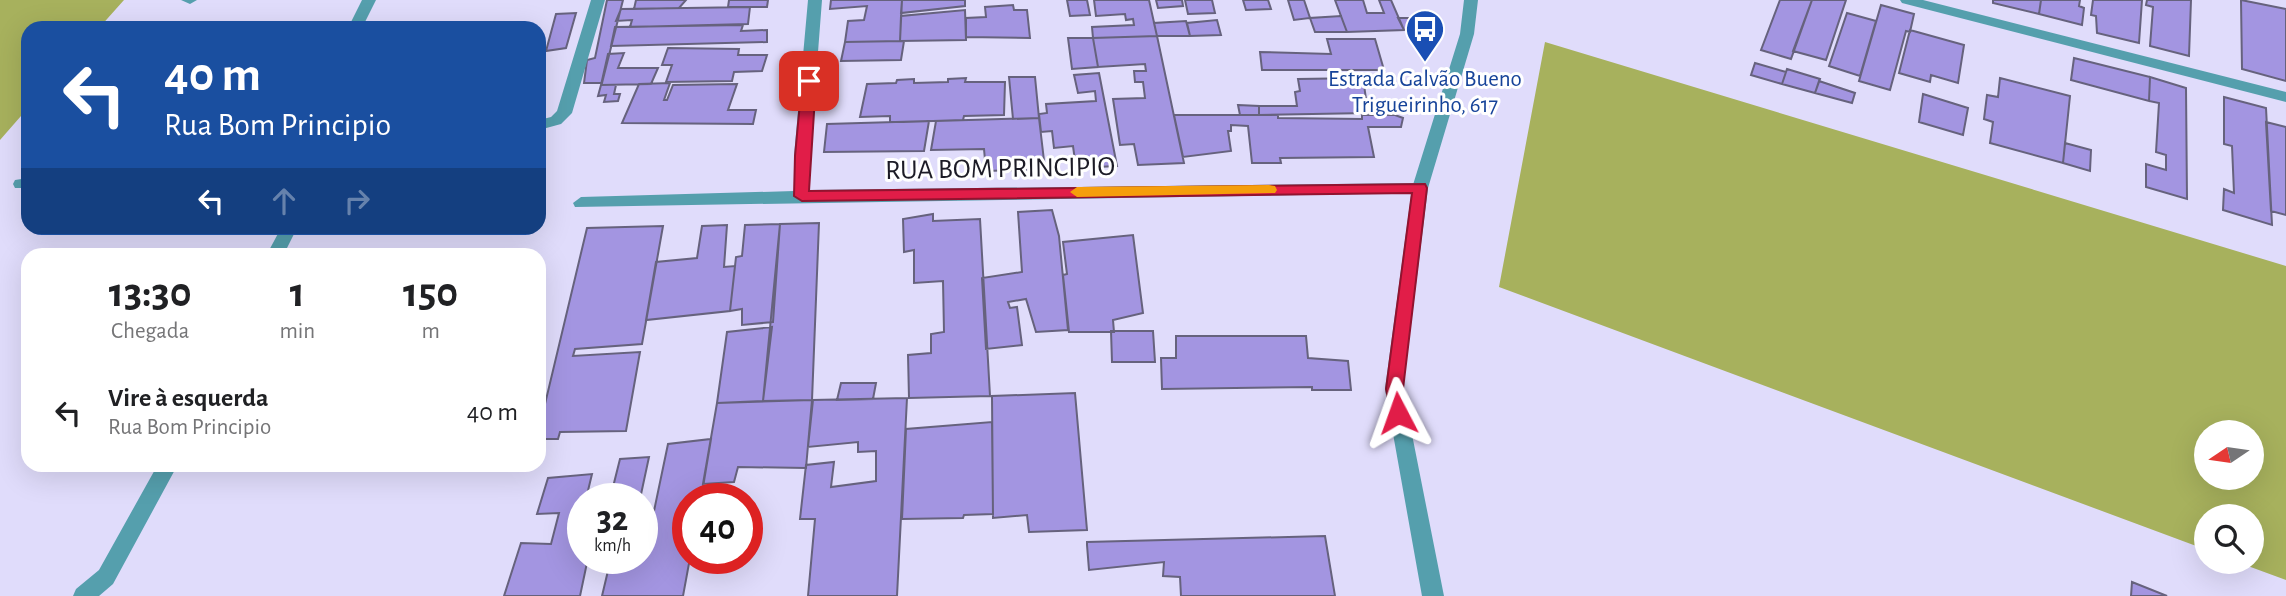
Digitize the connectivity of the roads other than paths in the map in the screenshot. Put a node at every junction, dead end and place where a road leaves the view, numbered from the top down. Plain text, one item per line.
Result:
1 (369, 0) edge
2 (598, 0) edge
3 (815, 0) edge
4 (1471, 0) edge
5 (1907, 0) edge
6 (358, 21) edge
7 (2286, 97) edge
8 (546, 123) edge
9 (1420, 188) junction
10 (802, 196) junction
11 (581, 202) dead end
12 (164, 472) edge
13 (84, 596) edge
14 (1433, 596) edge

1 - 6 street
2 - 8 street
3 - 10 street
4 - 9 street
5 - 7 street
9 - 10 street, RUA BOM PRINCIPIO
9 - 14 street
10 - 11 street, RUA BOM PRINCIPIO
12 - 13 street

